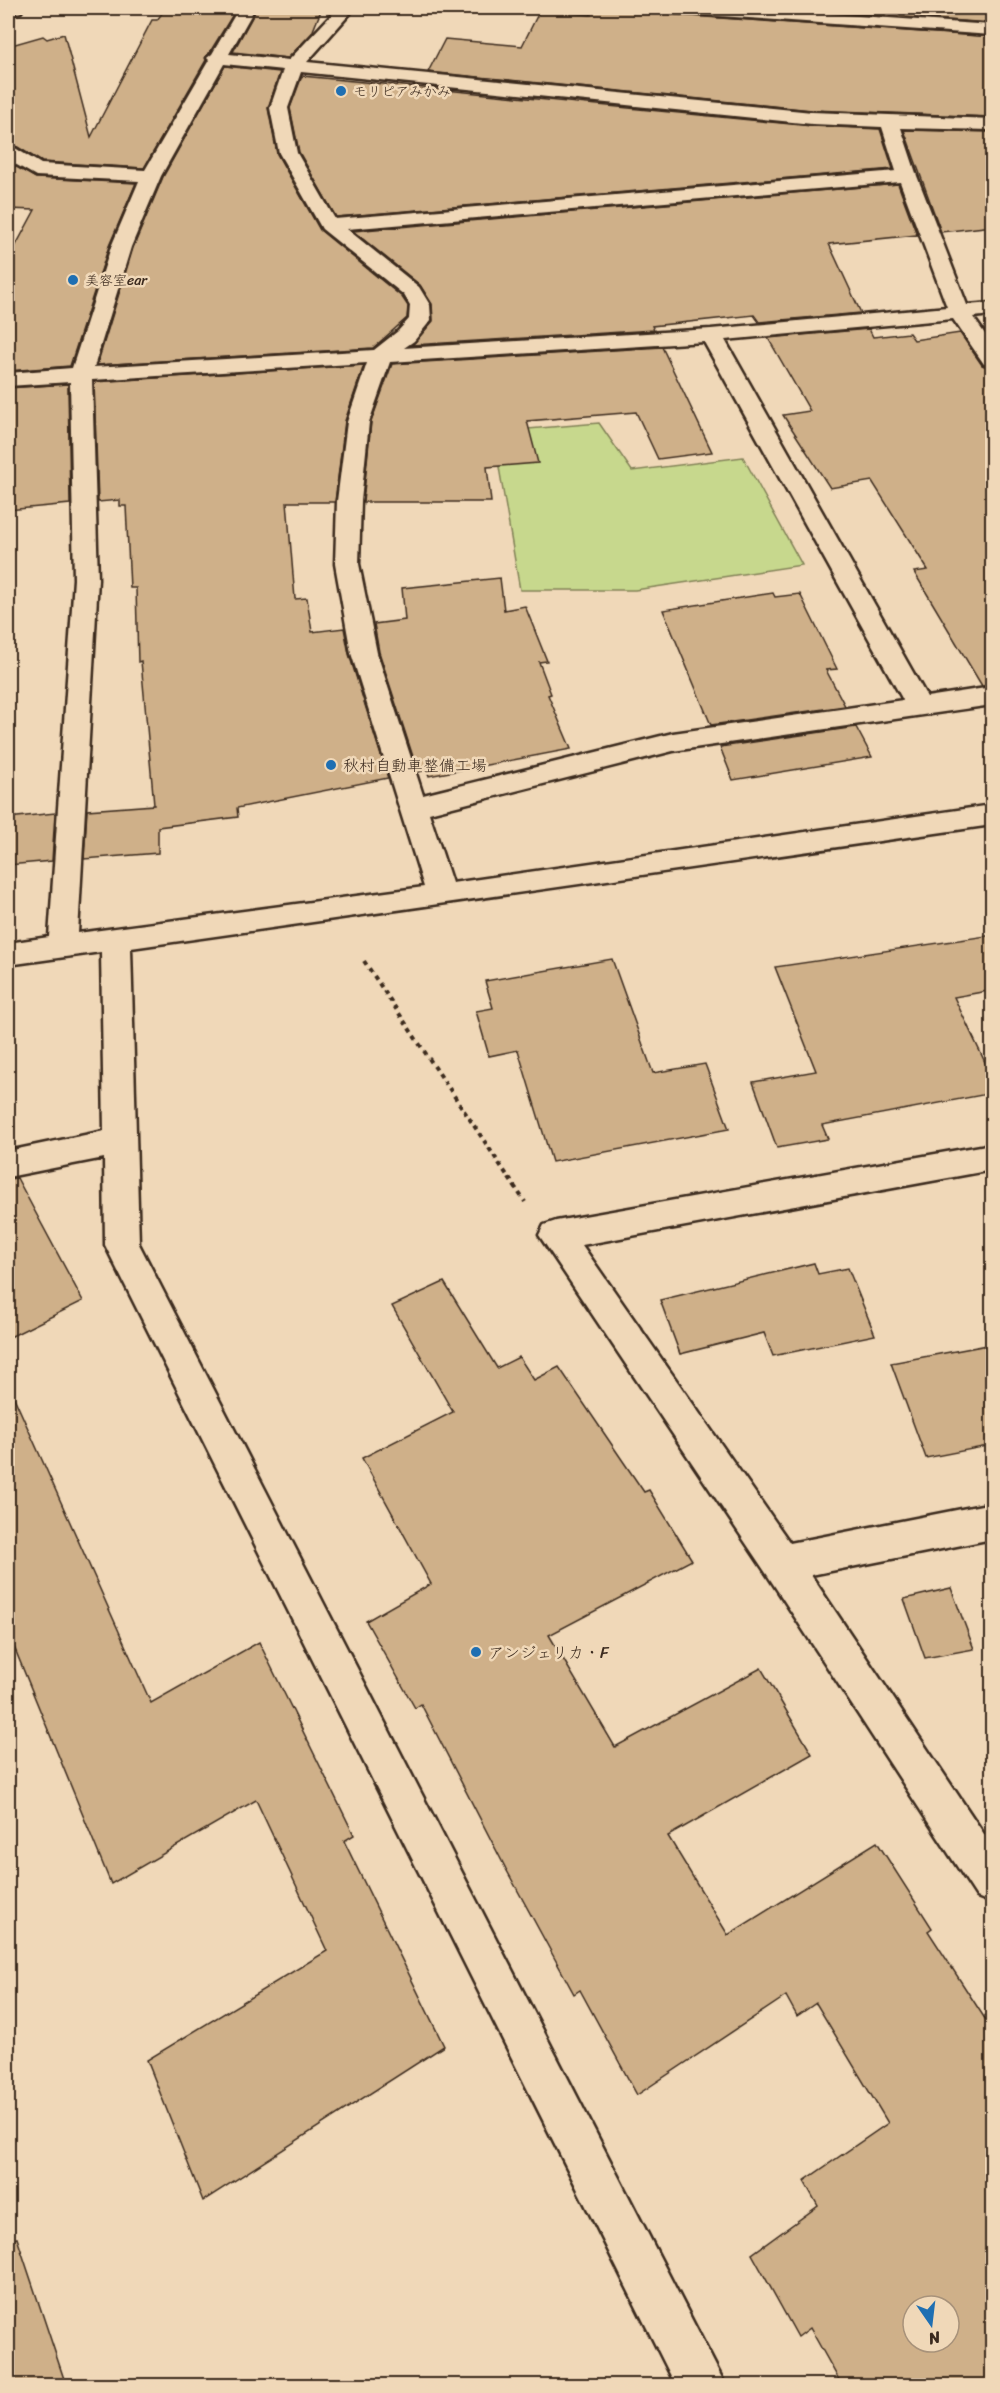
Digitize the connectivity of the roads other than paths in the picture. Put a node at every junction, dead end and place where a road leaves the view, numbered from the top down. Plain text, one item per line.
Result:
1 (15, 8) edge
2 (247, 8) edge
3 (347, 8) edge
4 (676, 8) edge
5 (8, 10) edge
6 (993, 30) edge
7 (216, 58) junction
8 (294, 65) junction
9 (890, 122) junction
10 (993, 124) edge
11 (8, 152) edge
12 (151, 176) junction
13 (908, 176) junction
14 (329, 225) junction
15 (993, 309) edge
16 (959, 312) junction
17 (711, 335) junction
18 (381, 355) junction
19 (993, 359) edge
20 (81, 375) junction
21 (8, 380) edge
22 (993, 696) edge
23 (919, 706) junction
24 (412, 808) junction
25 (993, 814) edge
26 (441, 895) junction
27 (116, 938) junction
28 (63, 945) junction
29 (8, 954) edge
30 (120, 1141) junction
31 (993, 1157) edge
32 (8, 1164) edge
33 (993, 1521) edge
34 (781, 1563) junction
35 (993, 1882) edge
36 (702, 2385) edge

1 - 5 street
2 - 7 street
3 - 8 street
4 - 6 street
7 - 8 street
7 - 12 street
8 - 9 street
8 - 14 street
9 - 10 street
9 - 13 street
11 - 12 street
12 - 20 street
13 - 14 street
13 - 16 street
14 - 18 street
15 - 16 street
16 - 17 street
16 - 19 street
17 - 18 street
17 - 23 street
18 - 20 street
18 - 24 street
20 - 21 street
20 - 28 street
22 - 23 street
23 - 24 street
24 - 26 street
25 - 26 street
26 - 27 street
27 - 28 street
27 - 30 street
28 - 29 street
30 - 32 street
30 - 36 street
31 - 34 street
33 - 34 street
34 - 35 street

